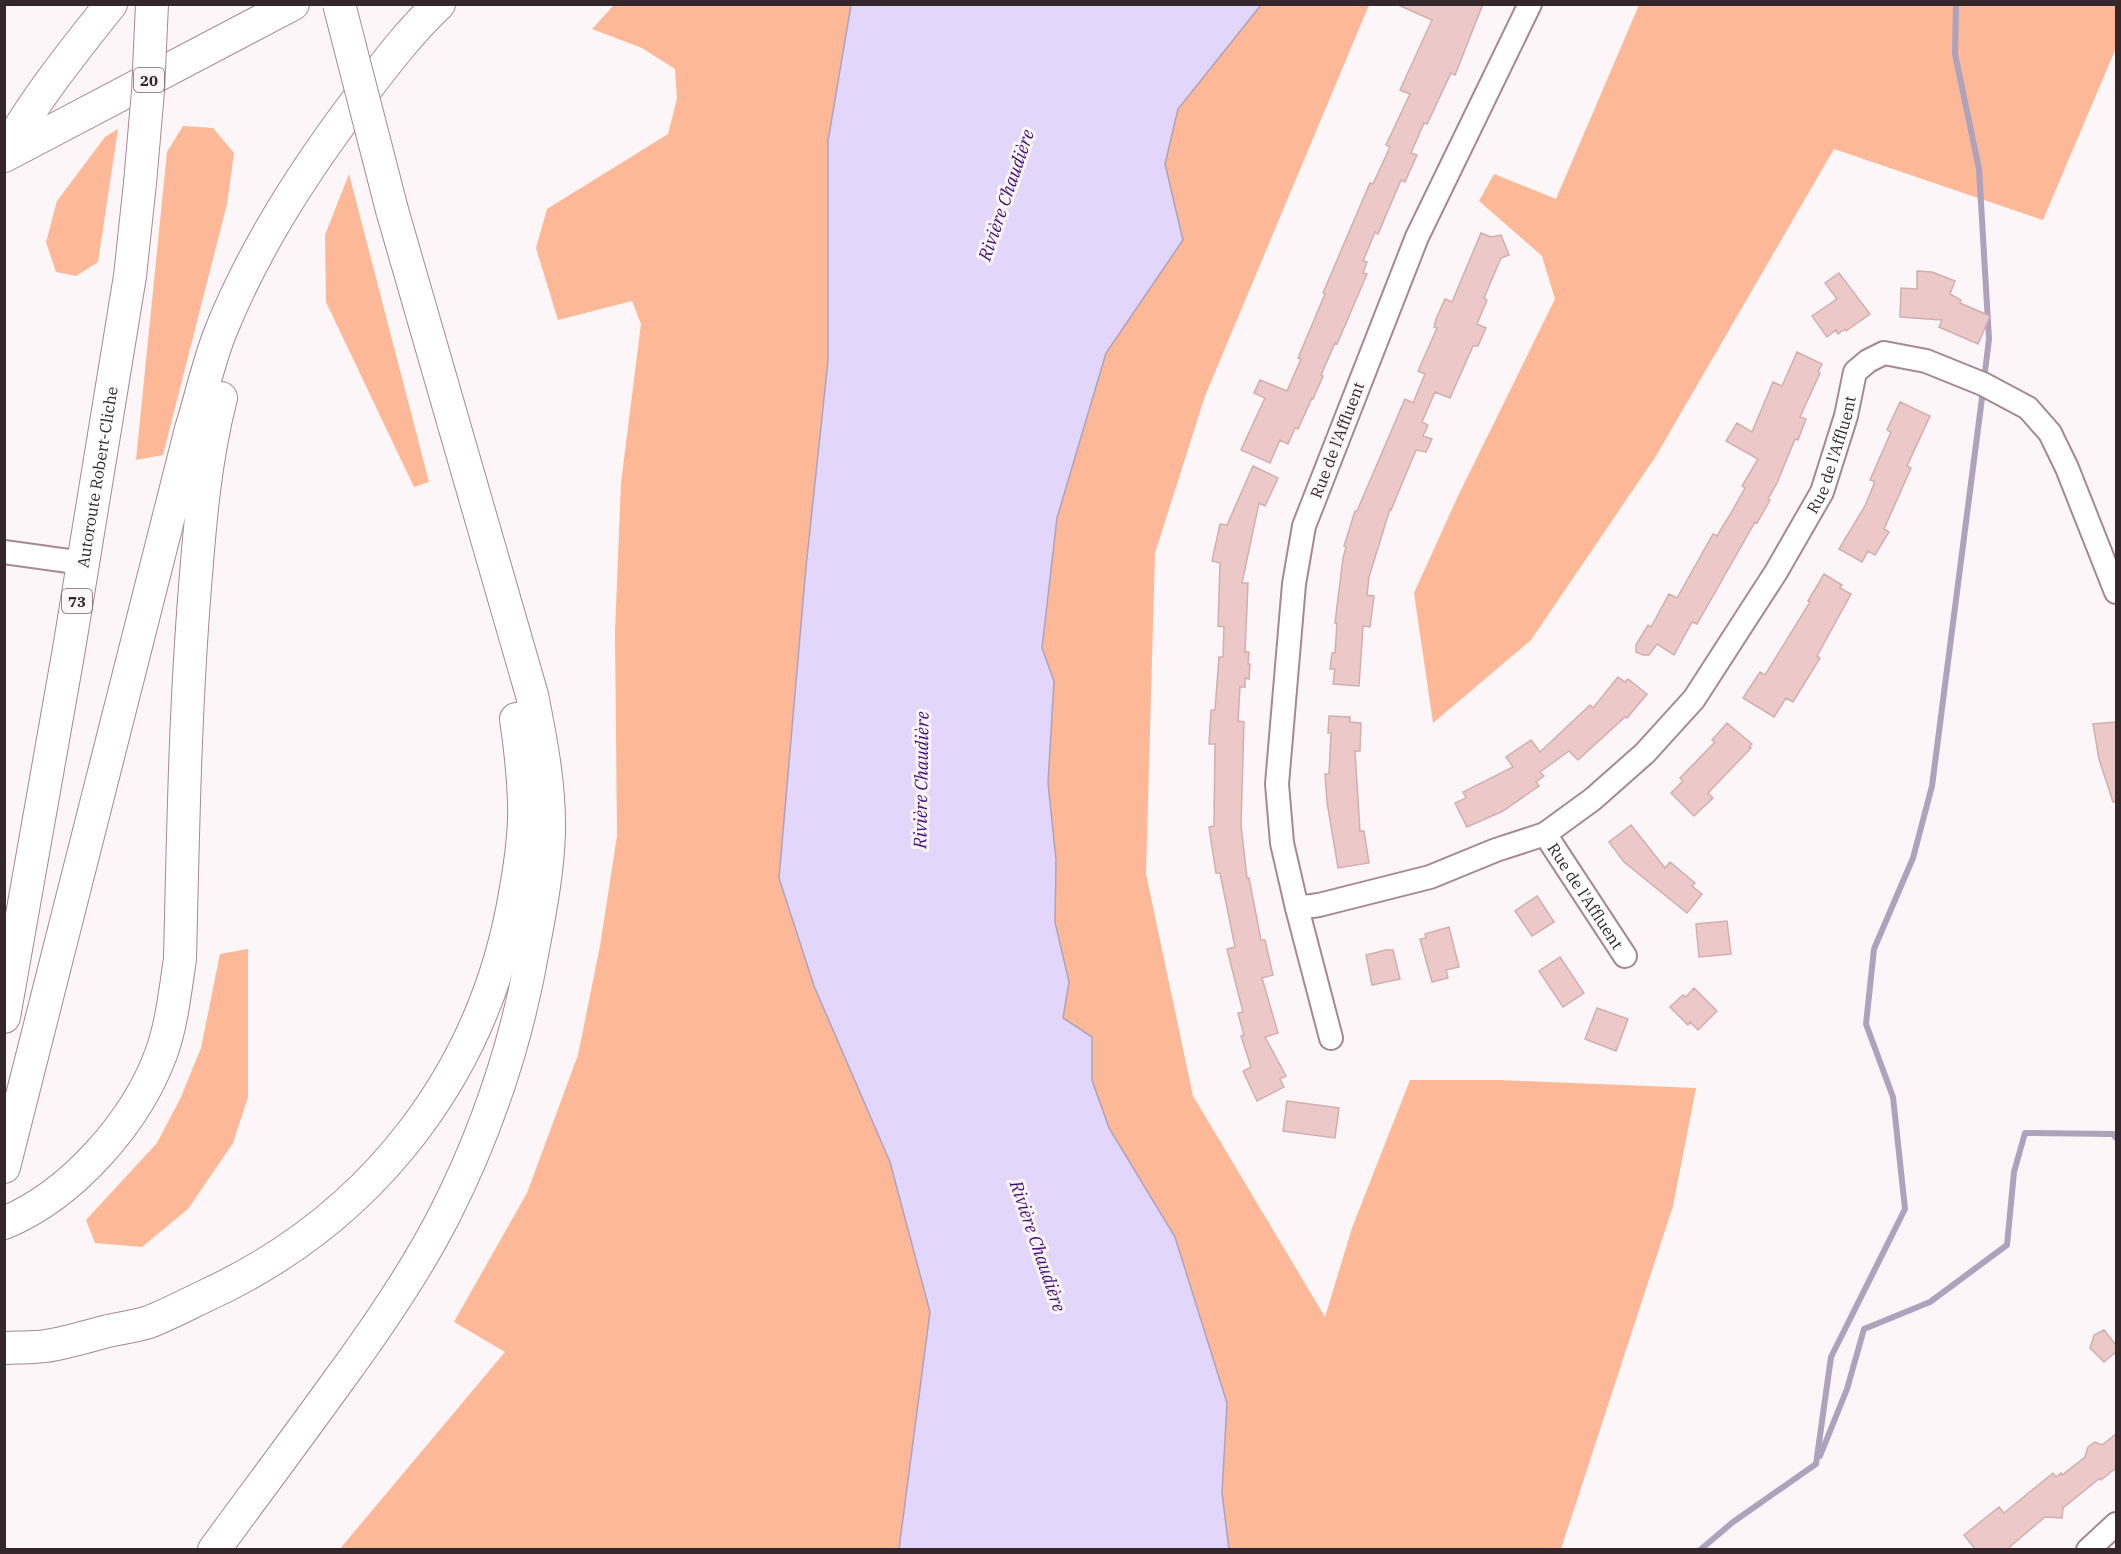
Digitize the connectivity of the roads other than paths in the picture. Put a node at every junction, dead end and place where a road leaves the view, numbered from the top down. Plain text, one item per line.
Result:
1 (111, 4) edge
2 (152, 4) edge
3 (293, 4) edge
4 (339, 4) edge
5 (440, 4) edge
6 (1530, 4) edge
7 (4, 155) edge
8 (295, 190) junction
9 (413, 286) junction
10 (4, 552) edge
11 (83, 562) junction
12 (2116, 592) edge
13 (1545, 834) junction
14 (1297, 908) junction
15 (1626, 956) dead end
16 (4, 1017) edge
17 (1332, 1038) dead end
18 (4, 1167) edge
19 (4, 1222) edge
20 (4, 1348) edge
21 (2116, 1524) edge
22 (214, 1550) edge
23 (2088, 1550) edge

1 - 7 highway
2 - 11 highway, Autoroute Robert-Cliche / 73, bridge
3 - 7 highway, 20
4 - 9 highway, bridge
5 - 8 highway
6 - 14 street, Rue de l'Affluent
8 - 18 highway
8 - 19 highway
9 - 20 highway
9 - 22 highway
10 - 11 street
11 - 16 highway, Autoroute Robert-Cliche / 73
12 - 13 street, Rue de l'Affluent
13 - 14 street, Rue de l'Affluent
13 - 15 street, Rue de l'Affluent
14 - 17 street, Rue de l'Affluent
21 - 23 street

